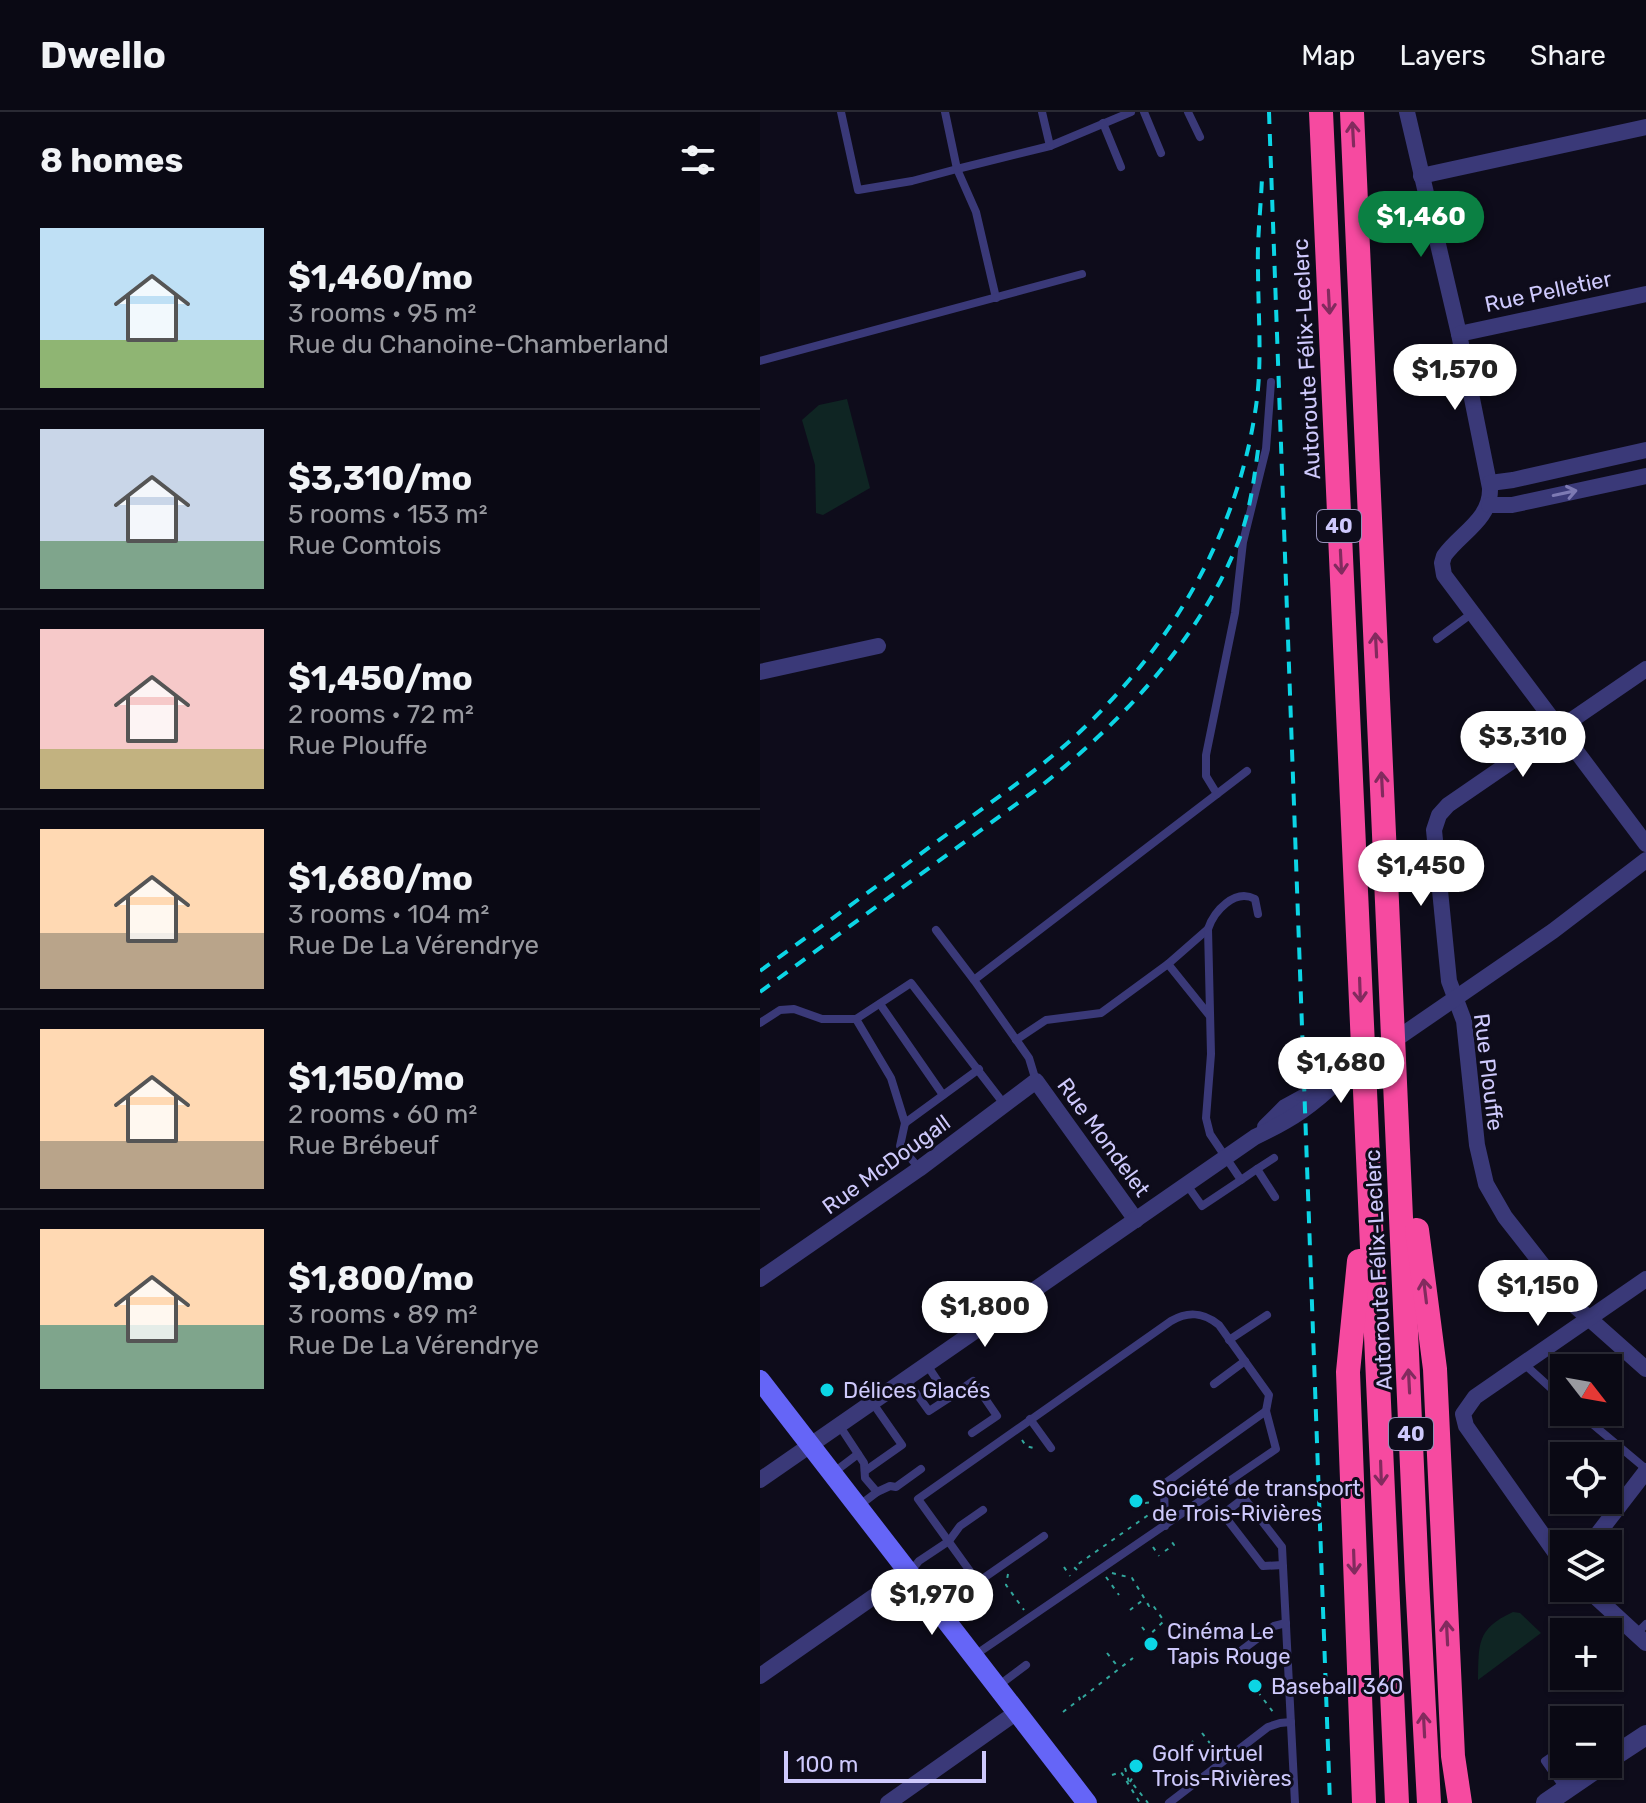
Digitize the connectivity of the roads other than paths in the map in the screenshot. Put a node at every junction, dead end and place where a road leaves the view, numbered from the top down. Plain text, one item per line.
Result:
1 (841, 112) edge
2 (945, 112) edge
3 (1042, 112) edge
4 (1131, 112) edge
5 (1144, 112) edge
6 (1188, 112) edge
7 (1321, 112) edge
8 (1352, 112) edge
9 (1407, 112) edge
10 (1120, 114) edge
11 (1103, 123) junction
12 (1646, 127) edge
13 (1200, 137) dead end
14 (1050, 146) junction
15 (1161, 153) dead end
16 (1121, 167) dead end
17 (957, 169) junction
18 (1421, 176) junction
19 (1082, 274) dead end
20 (1646, 294) edge
21 (996, 298) junction
22 (1459, 334) junction
23 (760, 361) edge
24 (1271, 382) dead end
25 (1646, 450) edge
26 (1646, 476) edge
27 (1490, 483) junction
28 (1489, 505) junction
29 (1471, 614) junction
30 (1437, 639) dead end
31 (878, 646) dead end
32 (1646, 669) edge
33 (760, 672) edge
34 (1560, 728) junction
35 (1247, 771) dead end
36 (1217, 794) junction
37 (1646, 844) edge
38 (1646, 860) edge
39 (1258, 914) dead end
40 (1208, 929) junction
41 (936, 930) dead end
42 (1168, 964) junction
43 (974, 980) junction
44 (1455, 999) junction
45 (880, 1004) junction
46 (1210, 1015) junction
47 (856, 1019) junction
48 (760, 1023) edge
49 (1016, 1040) junction
50 (1395, 1065) junction
51 (979, 1069) junction
52 (1036, 1081) junction
53 (1353, 1082) junction
54 (943, 1095) junction
55 (1005, 1104) junction
56 (905, 1123) junction
57 (1225, 1158) junction
58 (1274, 1158) dead end
59 (919, 1169) junction
60 (1257, 1169) junction
61 (1367, 1171) junction
62 (1241, 1180) junction
63 (1187, 1185) junction
64 (1275, 1197) dead end
65 (1136, 1220) junction
66 (760, 1279) edge
67 (1646, 1279) edge
68 (1267, 1315) dead end
69 (1588, 1319) junction
70 (1229, 1340) junction
71 (1245, 1361) junction
72 (1523, 1363) junction
73 (927, 1365) junction
74 (1646, 1369) edge
75 (906, 1379) junction
76 (760, 1380) edge
77 (1214, 1384) dead end
78 (1550, 1387) edge
79 (949, 1398) junction
80 (872, 1402) junction
81 (1266, 1411) junction
82 (1030, 1419) junction
83 (839, 1425) junction
84 (1594, 1426) edge
85 (972, 1433) dead end
86 (811, 1445) junction
87 (1046, 1449) road end
88 (858, 1454) junction
89 (921, 1469) dead end
90 (1646, 1470) edge
91 (833, 1473) junction
92 (865, 1474) junction
93 (760, 1480) edge
94 (877, 1492) junction
95 (853, 1498) junction
96 (983, 1510) dead end
97 (1165, 1526) junction
98 (1601, 1530) edge
99 (1044, 1536) dead end
100 (949, 1541) junction
101 (1550, 1545) edge
102 (1283, 1565) junction
103 (909, 1572) junction
104 (978, 1582) junction
105 (985, 1592) dead end
106 (1604, 1602) edge
107 (1286, 1623) junction
108 (1643, 1633) edge
109 (1238, 1653) dead end
110 (974, 1656) junction
111 (1026, 1665) dead end
112 (760, 1676) edge
113 (998, 1686) junction
114 (1017, 1712) junction
115 (1291, 1722) junction
116 (1646, 1735) edge
117 (1622, 1751) edge
118 (1557, 1778) edge
119 (1583, 1778) edge
120 (1565, 1790) junction
121 (1464, 1800) edge
122 (888, 1803) edge
123 (1087, 1803) edge
124 (1169, 1803) edge
125 (1295, 1803) edge
126 (1364, 1803) edge
127 (1397, 1803) edge
128 (1429, 1803) edge
129 (1546, 1803) edge

1 - 17 lane
2 - 17 lane
3 - 14 lane
4 - 10 lane
5 - 15 lane
6 - 13 lane
7 -> 53 highway, Autoroute Félix-Leclerc / 40
50 -> 8 highway, Autoroute Félix-Leclerc / 40
9 - 18 street
10 - 11 lane
11 - 14 lane
11 - 16 lane
12 - 18 street
14 - 17 lane
17 - 21 lane
18 - 22 street
19 - 21 lane
20 - 22 street, Rue Pelletier
21 - 23 lane
22 - 27 street
24 - 36 lane
25 - 27 street
28 -> 26 street
27 - 28 street
28 - 29 street
29 - 30 lane
29 - 34 street
31 - 33 street
32 - 34 street
34 - 37 street
34 - 44 street, Rue Plouffe
35 - 36 lane
36 - 43 lane
38 - 44 street
39 - 40 lane
40 - 42 lane
40 - 46 lane
41 - 43 lane
42 - 46 lane
42 - 49 lane
43 - 49 lane
44 - 53 street
44 - 69 street, Rue Plouffe
45 - 47 lane
45 - 51 lane
45 - 54 lane
46 - 57 lane
47 - 48 lane
47 - 56 lane
49 - 52 lane
121 -> 50 highway
128 -> 50 highway, Autoroute Félix-Leclerc / 40
51 - 54 lane
51 - 55 lane
52 - 55 street, Rue McDougall
52 - 65 street, Rue Mondelet
53 - 57 street
53 - 61 highway, Autoroute Félix-Leclerc / 40
54 - 56 lane
55 - 59 street, Rue McDougall
56 - 59 lane
57 - 62 lane
57 - 63 street
58 - 60 lane
59 - 66 street, Rue McDougall
60 - 62 lane
60 - 64 lane
61 -> 126 highway
61 -> 127 highway, Autoroute Félix-Leclerc / 40
62 - 63 lane
63 - 65 street
65 - 73 street
67 - 69 street
68 - 70 lane
69 - 72 street
69 - 74 street, Rue Plouffe
70 - 71 lane
70 - 82 lane
71 - 77 lane
71 - 81 lane
72 - 78 lane
72 - 101 street
73 - 75 street
73 - 79 lane
75 - 79 lane
75 - 80 street
76 - 86 main road
79 - 85 lane
80 - 83 street
80 - 92 lane
81 - 97 lane
81 - 97 lane
82 - 87 lane
82 - 100 lane
83 - 86 street
83 - 88 lane
84 - 90 lane
86 - 91 main road
86 - 93 street
88 - 91 lane
88 - 92 lane
89 - 94 lane
90 - 98 street
91 - 95 main road
92 - 94 lane
92 - 95 lane
94 - 95 lane
95 - 103 main road
96 - 100 lane
97 - 110 lane
99 - 104 lane
100 - 103 lane
100 - 104 lane
102 - 102 lane
102 - 107 lane
103 - 110 main road
103 - 112 street
104 - 105 lane
106 - 108 street
107 - 109 lane
107 - 115 lane
110 - 113 main road
111 - 113 lane
113 - 114 main road
114 - 122 street
114 - 123 main road
115 - 124 lane
115 - 125 lane
116 - 117 street
118 - 120 lane
119 - 120 street
120 - 129 street

